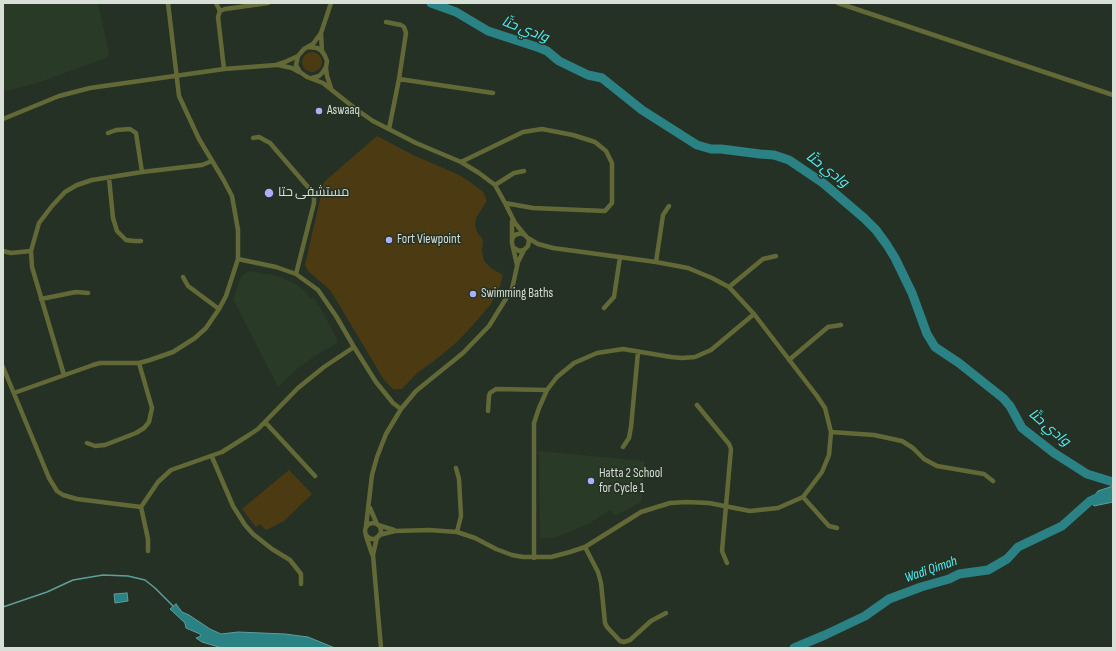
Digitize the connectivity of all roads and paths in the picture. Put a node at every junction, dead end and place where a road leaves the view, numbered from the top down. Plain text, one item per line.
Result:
1 (168, 3) edge
2 (216, 3) edge
3 (268, 3) edge
4 (331, 3) edge
5 (838, 3) edge
6 (220, 11) junction
7 (386, 22) dead end
8 (321, 34) junction
9 (308, 47) junction
10 (322, 52) junction
11 (298, 56) junction
12 (276, 65) junction
13 (326, 67) junction
14 (224, 69) junction
15 (300, 72) junction
16 (176, 76) junction
17 (311, 78) junction
18 (400, 79) junction
19 (332, 90) junction
20 (493, 93) dead end
21 (1113, 95) edge
22 (3, 119) edge
23 (389, 129) junction
24 (108, 133) dead end
25 (253, 138) dead end
26 (212, 161) junction
27 (461, 162) junction
28 (524, 171) dead end
29 (142, 172) junction
30 (109, 178) junction
31 (495, 185) junction
32 (505, 203) junction
33 (669, 206) dead end
34 (512, 218) junction
35 (526, 236) junction
36 (512, 240) junction
37 (141, 241) dead end
38 (538, 244) junction
39 (514, 248) junction
40 (526, 249) junction
41 (3, 251) edge
42 (31, 251) junction
43 (776, 256) dead end
44 (620, 257) junction
45 (238, 259) junction
46 (656, 262) junction
47 (517, 267) junction
48 (296, 274) junction
49 (183, 277) dead end
50 (729, 287) junction
51 (88, 293) dead end
52 (41, 299) junction
53 (604, 308) dead end
54 (219, 309) junction
55 (754, 314) junction
56 (841, 325) dead end
57 (354, 347) junction
58 (638, 352) junction
59 (789, 360) junction
60 (139, 362) junction
61 (3, 367) edge
62 (64, 375) junction
63 (547, 390) junction
64 (14, 393) junction
65 (696, 405) dead end
66 (401, 409) junction
67 (488, 411) dead end
68 (265, 422) junction
69 (831, 432) junction
70 (87, 443) dead end
71 (623, 447) dead end
72 (212, 457) junction
73 (456, 468) dead end
74 (315, 476) dead end
75 (993, 481) dead end
76 (803, 497) junction
77 (369, 504) junction
78 (727, 506) junction
79 (141, 507) junction
80 (378, 525) junction
81 (366, 526) junction
82 (837, 528) dead end
83 (395, 531) junction
84 (457, 532) junction
85 (366, 536) junction
86 (378, 536) junction
87 (585, 546) junction
88 (148, 551) dead end
89 (373, 555) junction
90 (534, 558) junction
91 (727, 563) dead end
92 (301, 584) dead end
93 (666, 613) dead end
94 (382, 648) edge

1 - 16 street
2 - 6 street
3 - 6 street
4 - 8 street
5 - 21 street
6 - 14 street
7 - 18 street
8 - 9 street
8 - 10 street
9 - 10 street
9 - 11 street
10 - 13 street
11 - 12 street
11 - 15 street
12 - 14 street
12 - 15 street
13 - 17 street
13 - 19 street
14 - 16 street
15 - 17 street
16 - 22 street
16 - 26 street
17 - 19 street
18 - 20 street
18 - 23 street
19 - 23 street
23 - 27 street
24 - 29 street
25 - 48 street
26 - 29 street
26 - 45 street
27 - 31 street
27 - 32 street
28 - 31 street
29 - 30 street
30 - 37 street
30 - 42 street
31 - 32 street
32 - 34 street
33 - 46 street
34 - 35 street
34 - 36 street
35 - 36 street
35 - 38 street
35 - 40 street
36 - 39 street
38 - 40 street
38 - 44 street
39 - 40 street
39 - 47 street
40 - 47 street
41 - 42 street
42 - 52 street
43 - 50 street
44 - 46 street
44 - 53 street
45 - 48 street
45 - 54 street
46 - 50 street
47 - 66 street
48 - 57 street
49 - 54 street
50 - 55 street
51 - 52 street
52 - 62 street
54 - 60 street
55 - 58 street
55 - 59 street
56 - 59 street
57 - 66 street
57 - 68 street
58 - 63 street
58 - 71 street
59 - 69 street
60 - 62 street
60 - 70 street
61 - 64 street
62 - 64 street
63 - 67 street
63 - 90 street
64 - 79 street
65 - 78 street
66 - 77 street
68 - 72 street
68 - 74 street
69 - 75 street
69 - 76 street
72 - 79 street
72 - 92 street
73 - 84 street
76 - 78 street
76 - 82 street
77 - 80 street
77 - 81 street
78 - 87 street
78 - 91 street
79 - 88 street
80 - 81 street
80 - 83 street
80 - 86 street
81 - 85 street
83 - 84 street
83 - 86 street
84 - 90 street
85 - 86 street
85 - 89 street
86 - 89 street
87 - 90 street
87 - 93 street
89 - 94 street

